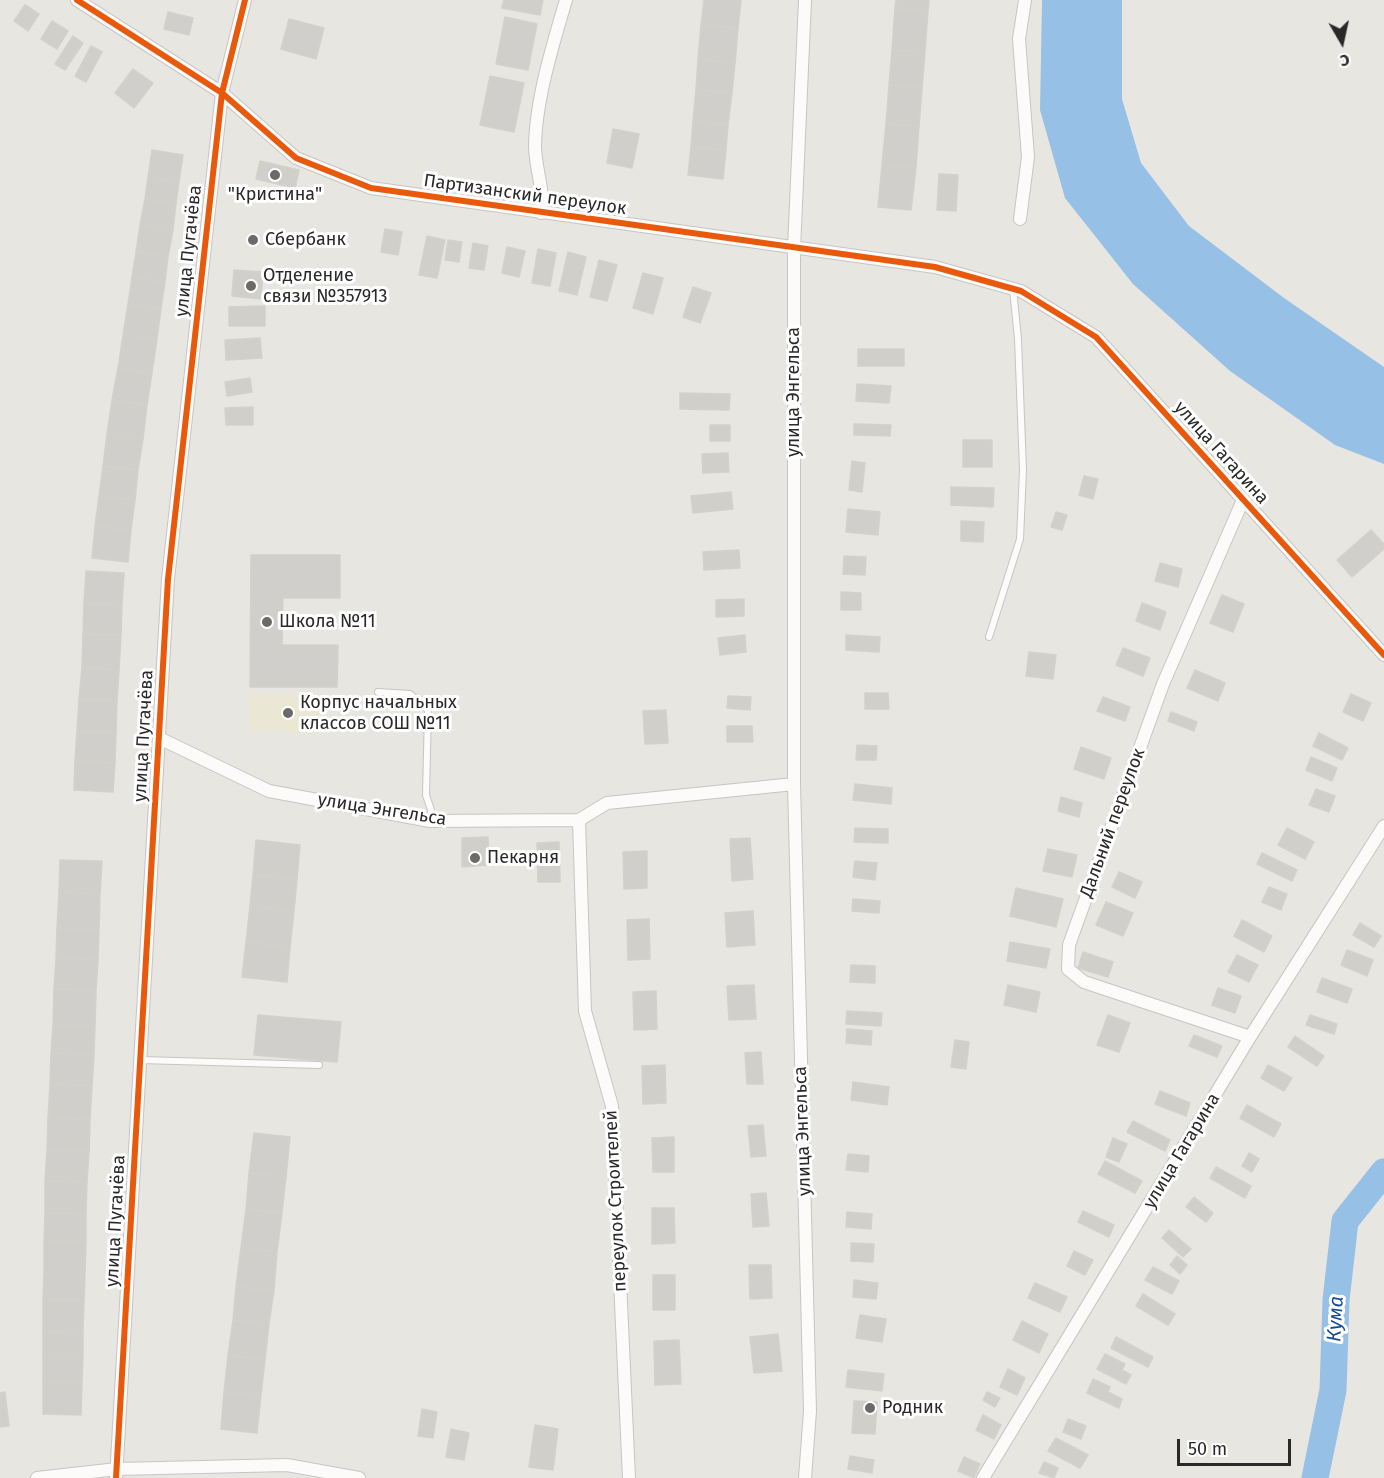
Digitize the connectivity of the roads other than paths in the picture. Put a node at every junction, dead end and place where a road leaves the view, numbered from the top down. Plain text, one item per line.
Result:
1 (77, 0) edge
2 (245, 0) edge
3 (566, 0) edge
4 (806, 0) edge
5 (1025, 0) edge
6 (222, 93) junction
7 (541, 213) junction
8 (1020, 219) dead end
9 (794, 249) junction
10 (1017, 289) junction
11 (1243, 500) junction
12 (989, 637) dead end
13 (1384, 655) edge
14 (378, 692) dead end
15 (159, 738) junction
16 (794, 784) junction
17 (579, 819) junction
18 (430, 821) junction
19 (1384, 826) edge
20 (1250, 1037) junction
21 (140, 1060) junction
22 (319, 1065) dead end
23 (117, 1474) edge
24 (37, 1478) edge
25 (359, 1478) edge
26 (629, 1478) edge
27 (805, 1478) edge
28 (983, 1478) edge

1 - 6 street, Партизанский переулок
2 - 6 street, улица Пугачёва
3 - 7 street, Партизанский переулок
4 - 9 street, улица Энгельса
5 - 8 street
6 - 7 street, Партизанский переулок
6 - 15 street, улица Пугачёва
7 - 9 street, Партизанский переулок
9 - 10 street, Партизанский переулок
9 - 16 street, улица Энгельса
10 - 11 street, улица Гагарина
10 - 12 lane
11 - 13 street, улица Гагарина
11 - 20 street, Дальний переулок
14 - 18 lane
15 - 18 street, улица Энгельса
15 - 21 street, улица Пугачёва
16 - 17 street, улица Энгельса
16 - 27 street, улица Энгельса
17 - 18 street, улица Энгельса
17 - 26 street, переулок Строителей
19 - 20 street, улица Гагарина
20 - 28 street, улица Гагарина
21 - 22 lane
21 - 23 street, улица Пугачёва
23 - 24 street
23 - 25 street

